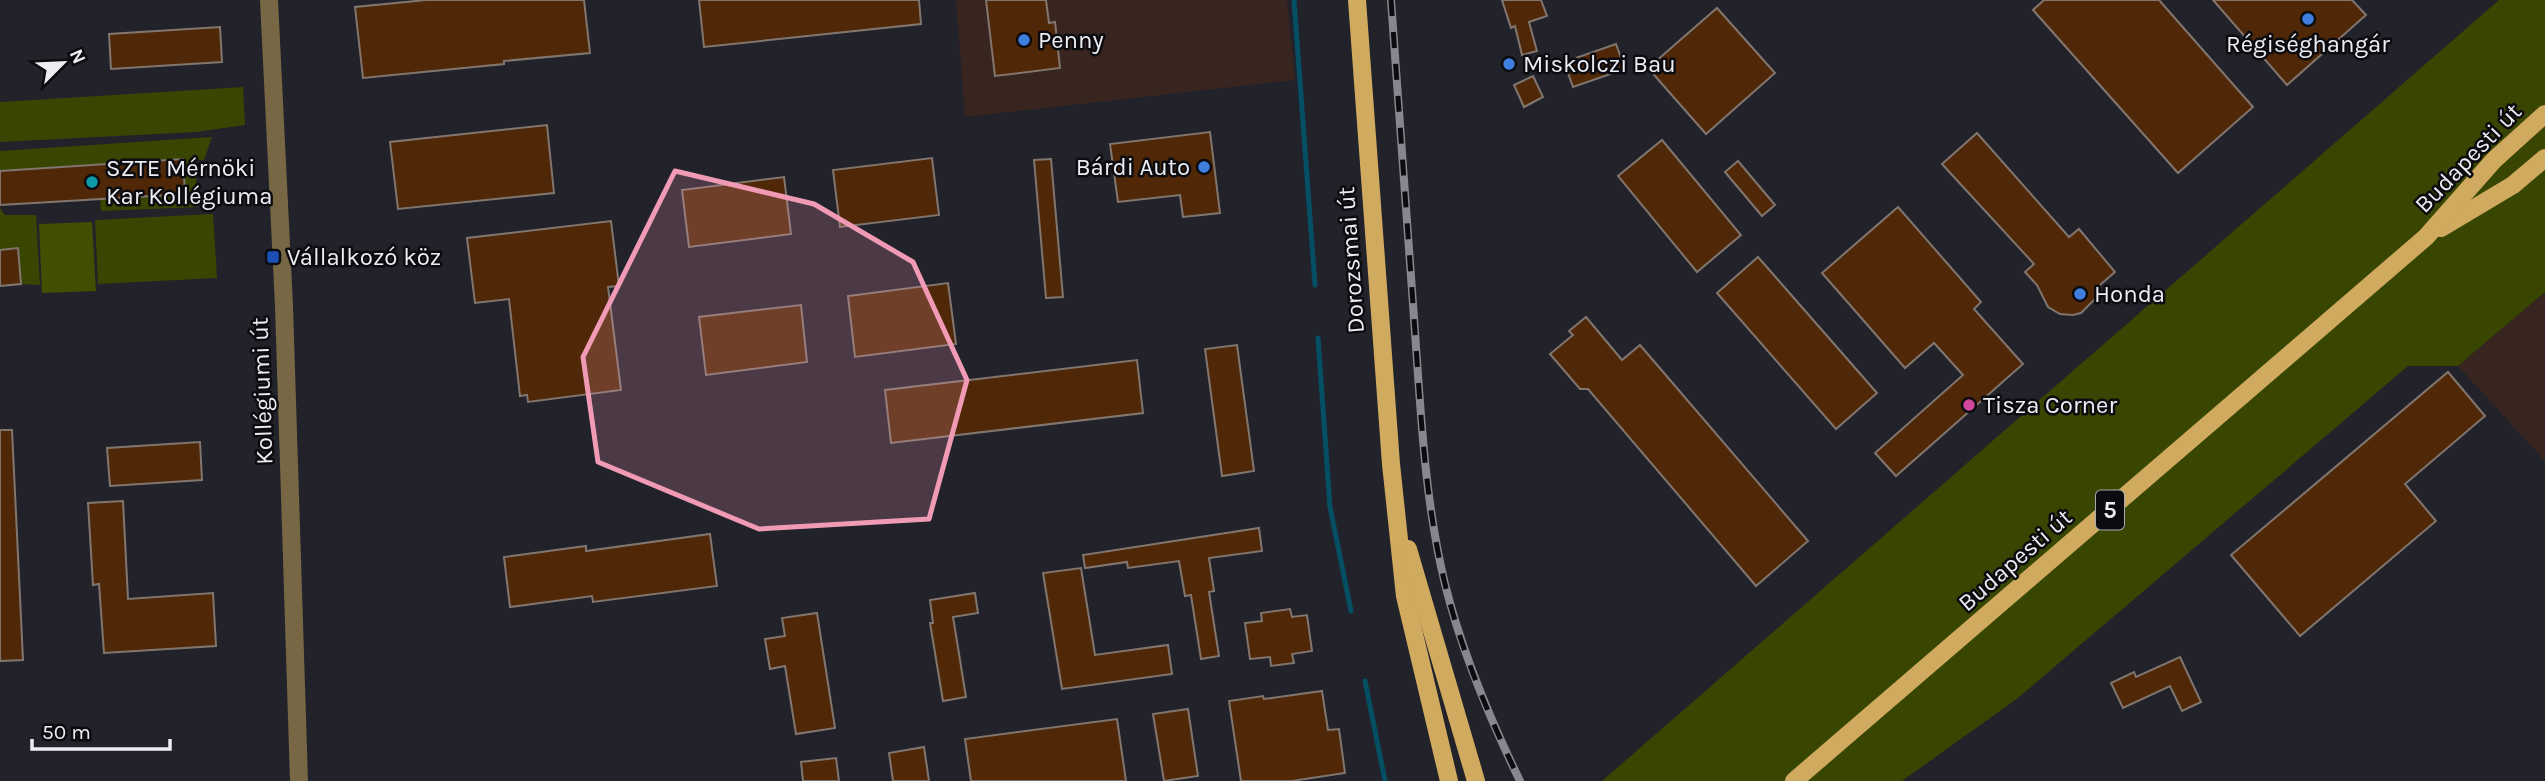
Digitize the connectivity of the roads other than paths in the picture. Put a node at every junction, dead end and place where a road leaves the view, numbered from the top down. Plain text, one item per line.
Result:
1 (270, 0) edge
2 (1357, 0) edge
3 (2545, 114) edge
4 (2545, 158) edge
5 (2426, 237) junction
6 (1396, 516) junction
7 (299, 781) edge
8 (1449, 781) edge
9 (1476, 781) edge
10 (1794, 781) edge

1 - 7 street, Kollégiumi út
2 - 6 main road, Dorozsmai út
3 - 5 main road, Budapesti út / 5
4 - 5 main road, Budapesti út / 5
5 - 10 main road, Budapesti út / 5
6 - 8 main road, Dorozsmai út
6 - 9 main road, Dorozsmai út

